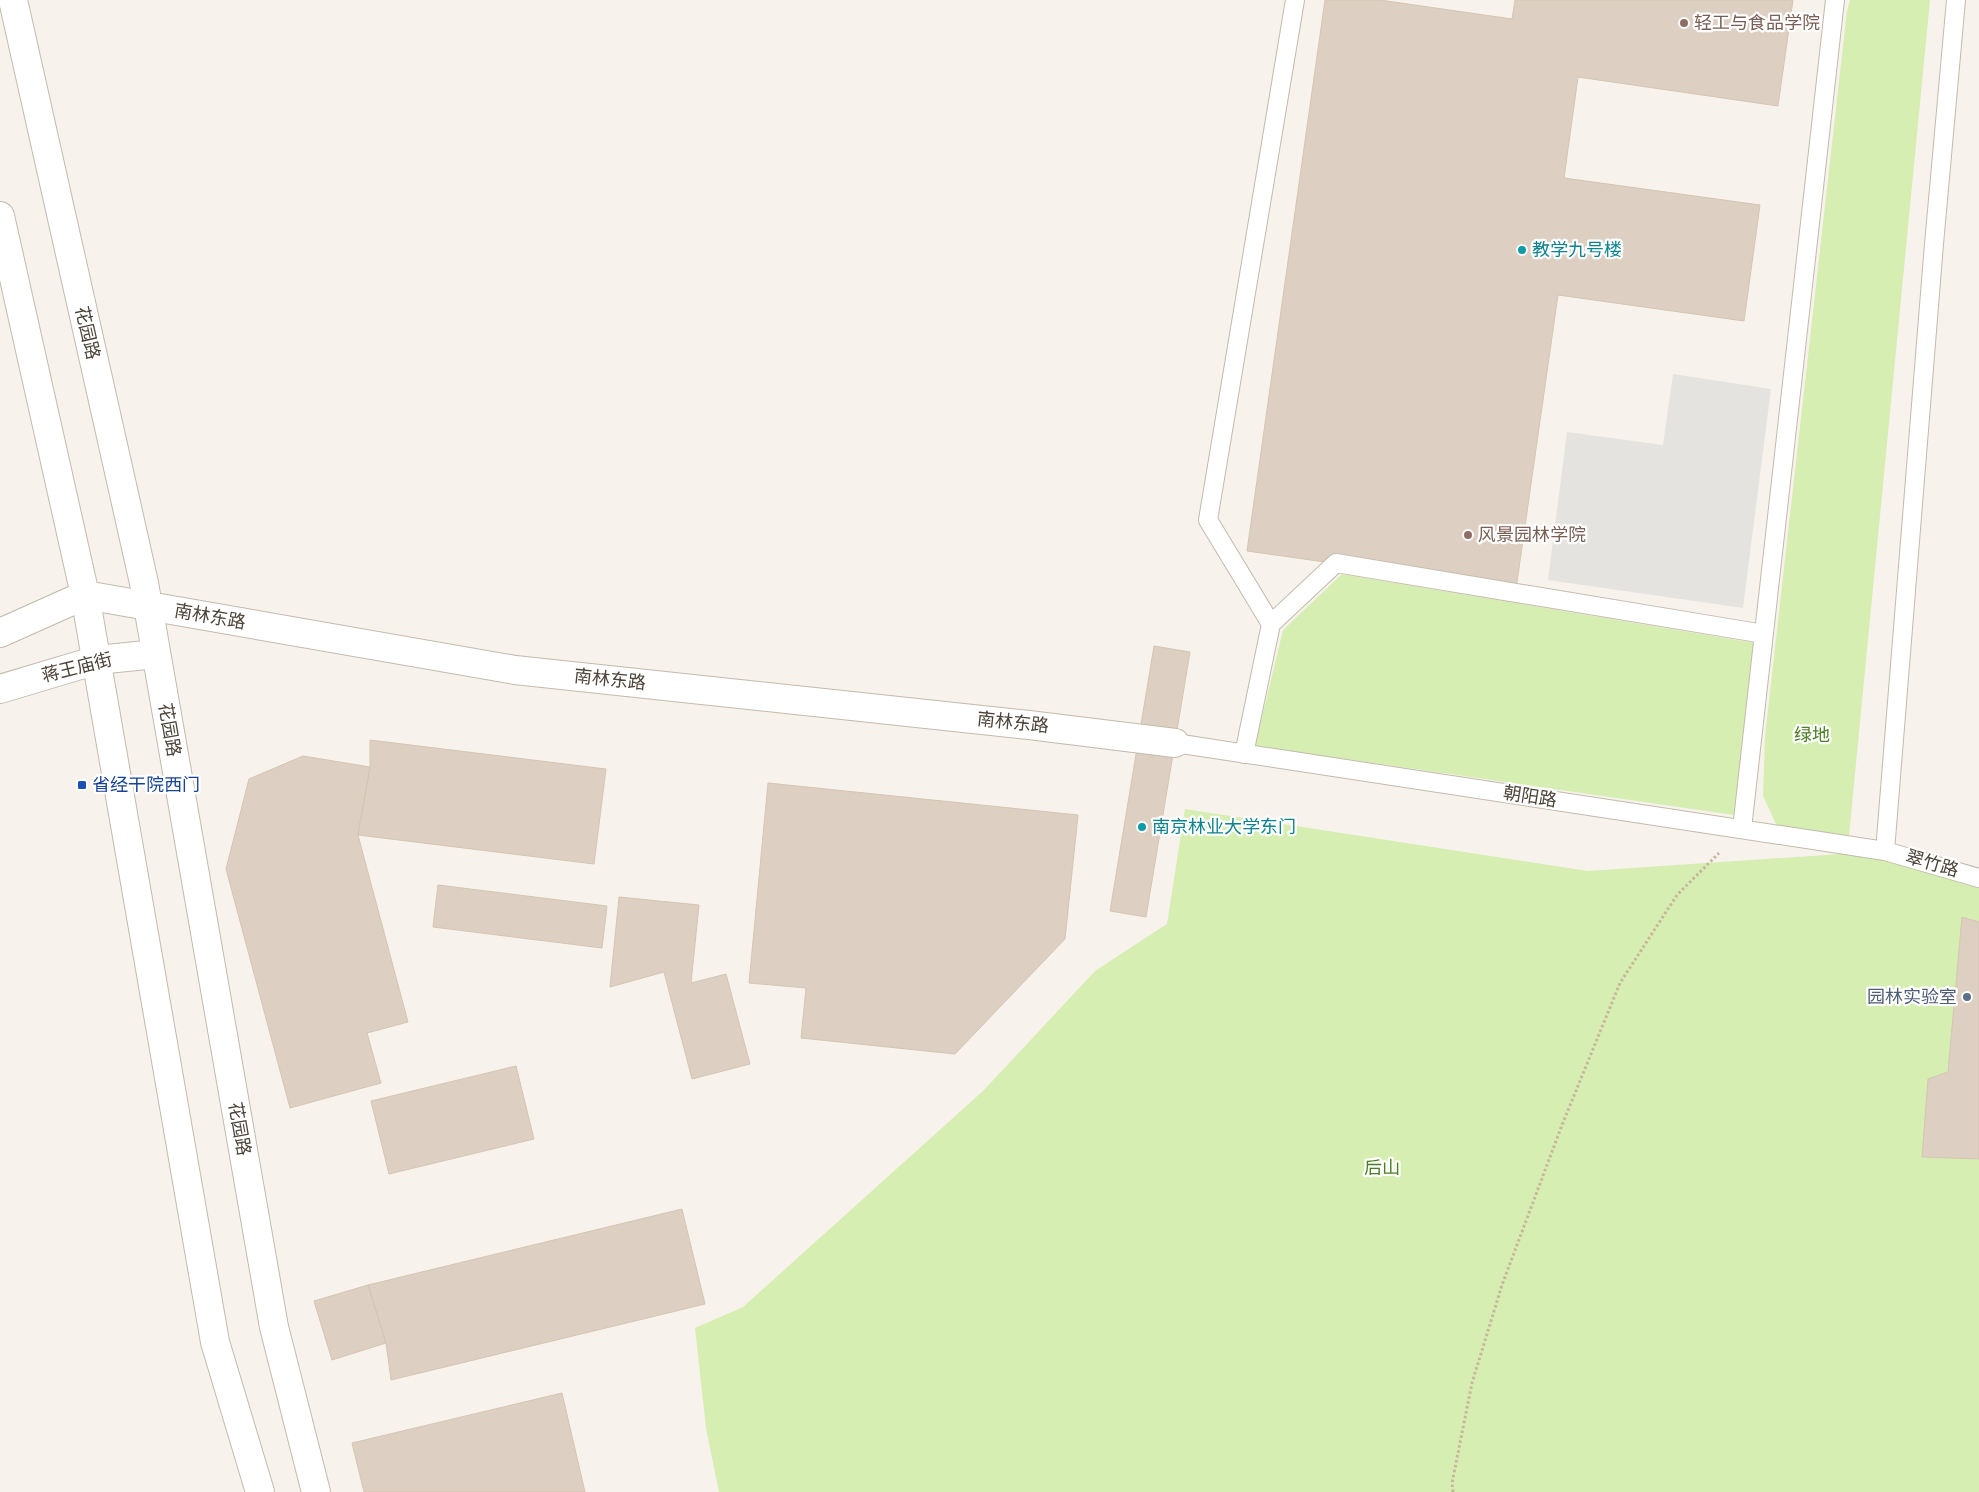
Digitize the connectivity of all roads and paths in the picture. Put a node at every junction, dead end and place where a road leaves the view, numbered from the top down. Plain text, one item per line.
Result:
1 (13, 0) edge
2 (1295, 0) edge
3 (1835, 0) edge
4 (1956, 0) edge
5 (0, 216) edge
6 (85, 595) junction
7 (148, 606) junction
8 (1271, 624) junction
9 (0, 633) edge
10 (1764, 634) junction
11 (156, 654) junction
12 (96, 660) junction
13 (0, 689) edge
14 (1175, 743) joint
15 (1244, 754) junction
16 (1742, 829) junction
17 (1885, 851) junction
18 (1979, 878) edge
19 (260, 1492) edge
20 (316, 1492) edge
21 (1454, 1492) edge

1 - 7 street, 花园路
2 - 8 lane
3 - 10 lane
4 - 17 lane
5 - 6 street
6 - 7 street, 南林东路
6 - 9 street
6 - 12 street
7 - 11 street, 花园路
7 - 14 street, 南林东路
8 - 10 lane
8 - 15 lane
10 - 16 lane
11 - 12 street, 蒋王庙街
11 - 20 street, 花园路
12 - 13 street, 蒋王庙街
12 - 19 street
14 - 15 lane, 朝阳路
15 - 16 lane, 朝阳路
16 - 17 lane, 朝阳路
16 - 21 path
17 - 18 lane, 翠竹路

